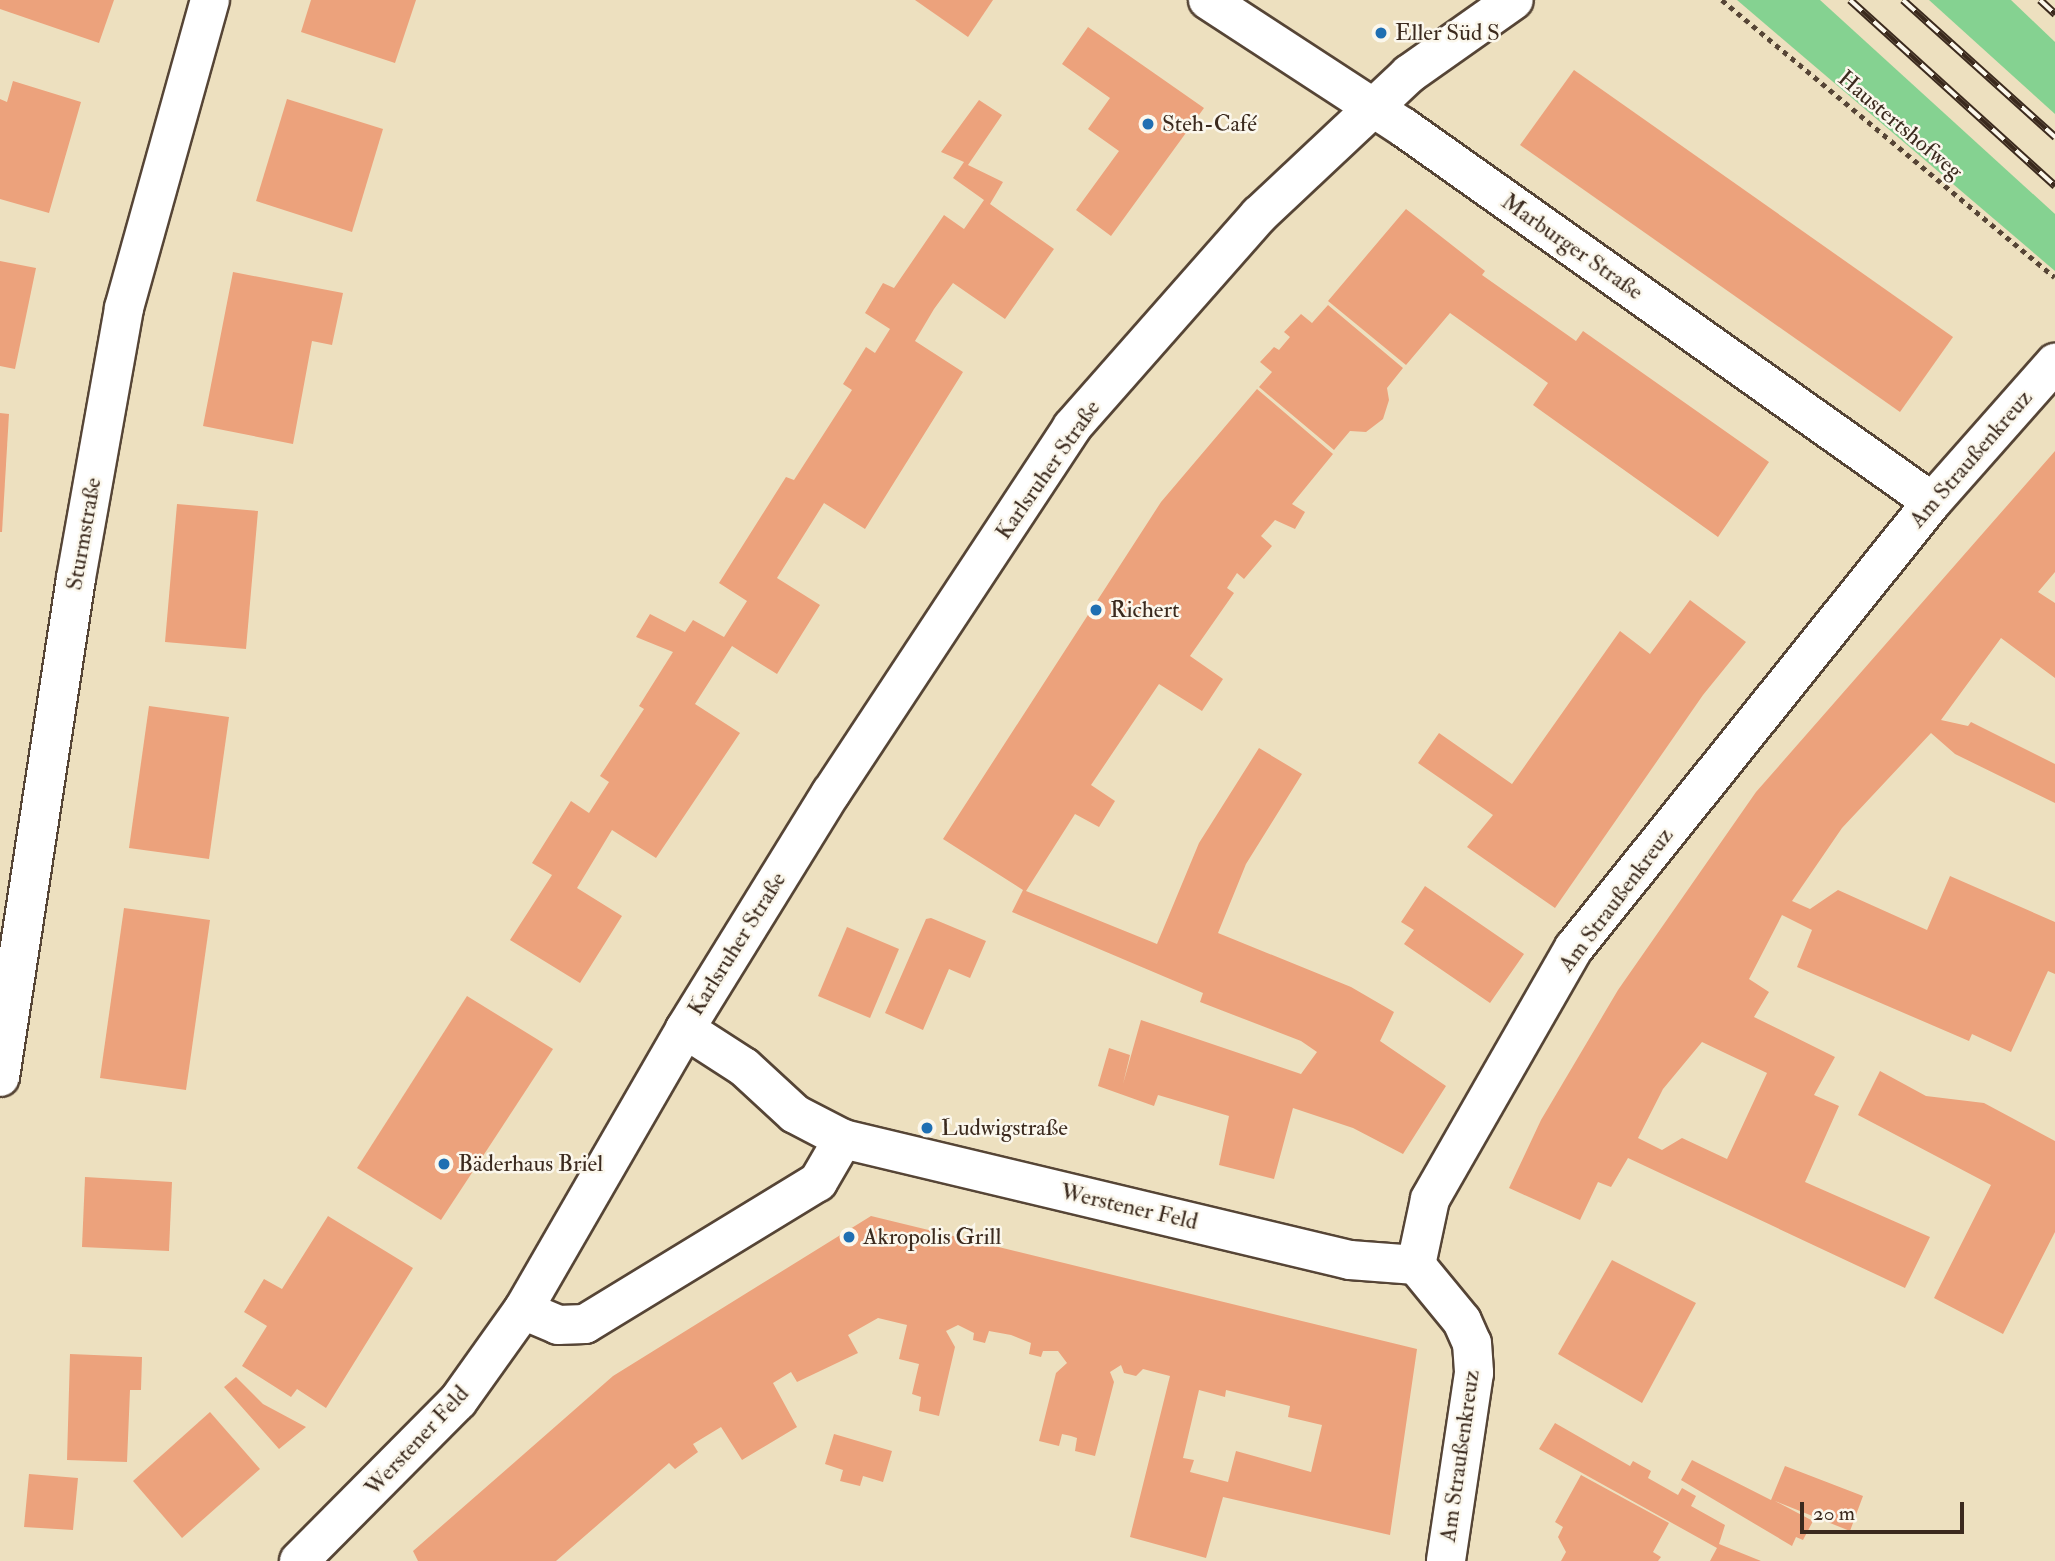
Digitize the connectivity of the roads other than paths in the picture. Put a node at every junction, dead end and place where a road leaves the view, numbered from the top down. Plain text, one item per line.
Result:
1 (210, 0) edge
2 (1208, 0) edge
3 (1514, 0) edge
4 (1369, 109) junction
5 (2055, 363) edge
6 (1932, 502) junction
7 (685, 1029) junction
8 (0, 1077) edge
9 (843, 1139) junction
10 (1416, 1265) junction
11 (523, 1310) junction
12 (299, 1561) edge
13 (1446, 1561) edge

1 - 8 street, Sturmstraße
2 - 4 street, Marburger Straße
3 - 4 street, Karlsruher Straße
4 - 6 street, Marburger Straße
4 - 7 street, Karlsruher Straße
5 - 6 street, Am Straußenkreuz
6 - 10 street, Am Straußenkreuz
7 - 9 street, Werstener Feld
7 - 11 street, Werstener Feld
9 - 10 street, Werstener Feld
9 - 11 street
10 - 13 street, Am Straußenkreuz
11 - 12 street, Werstener Feld

